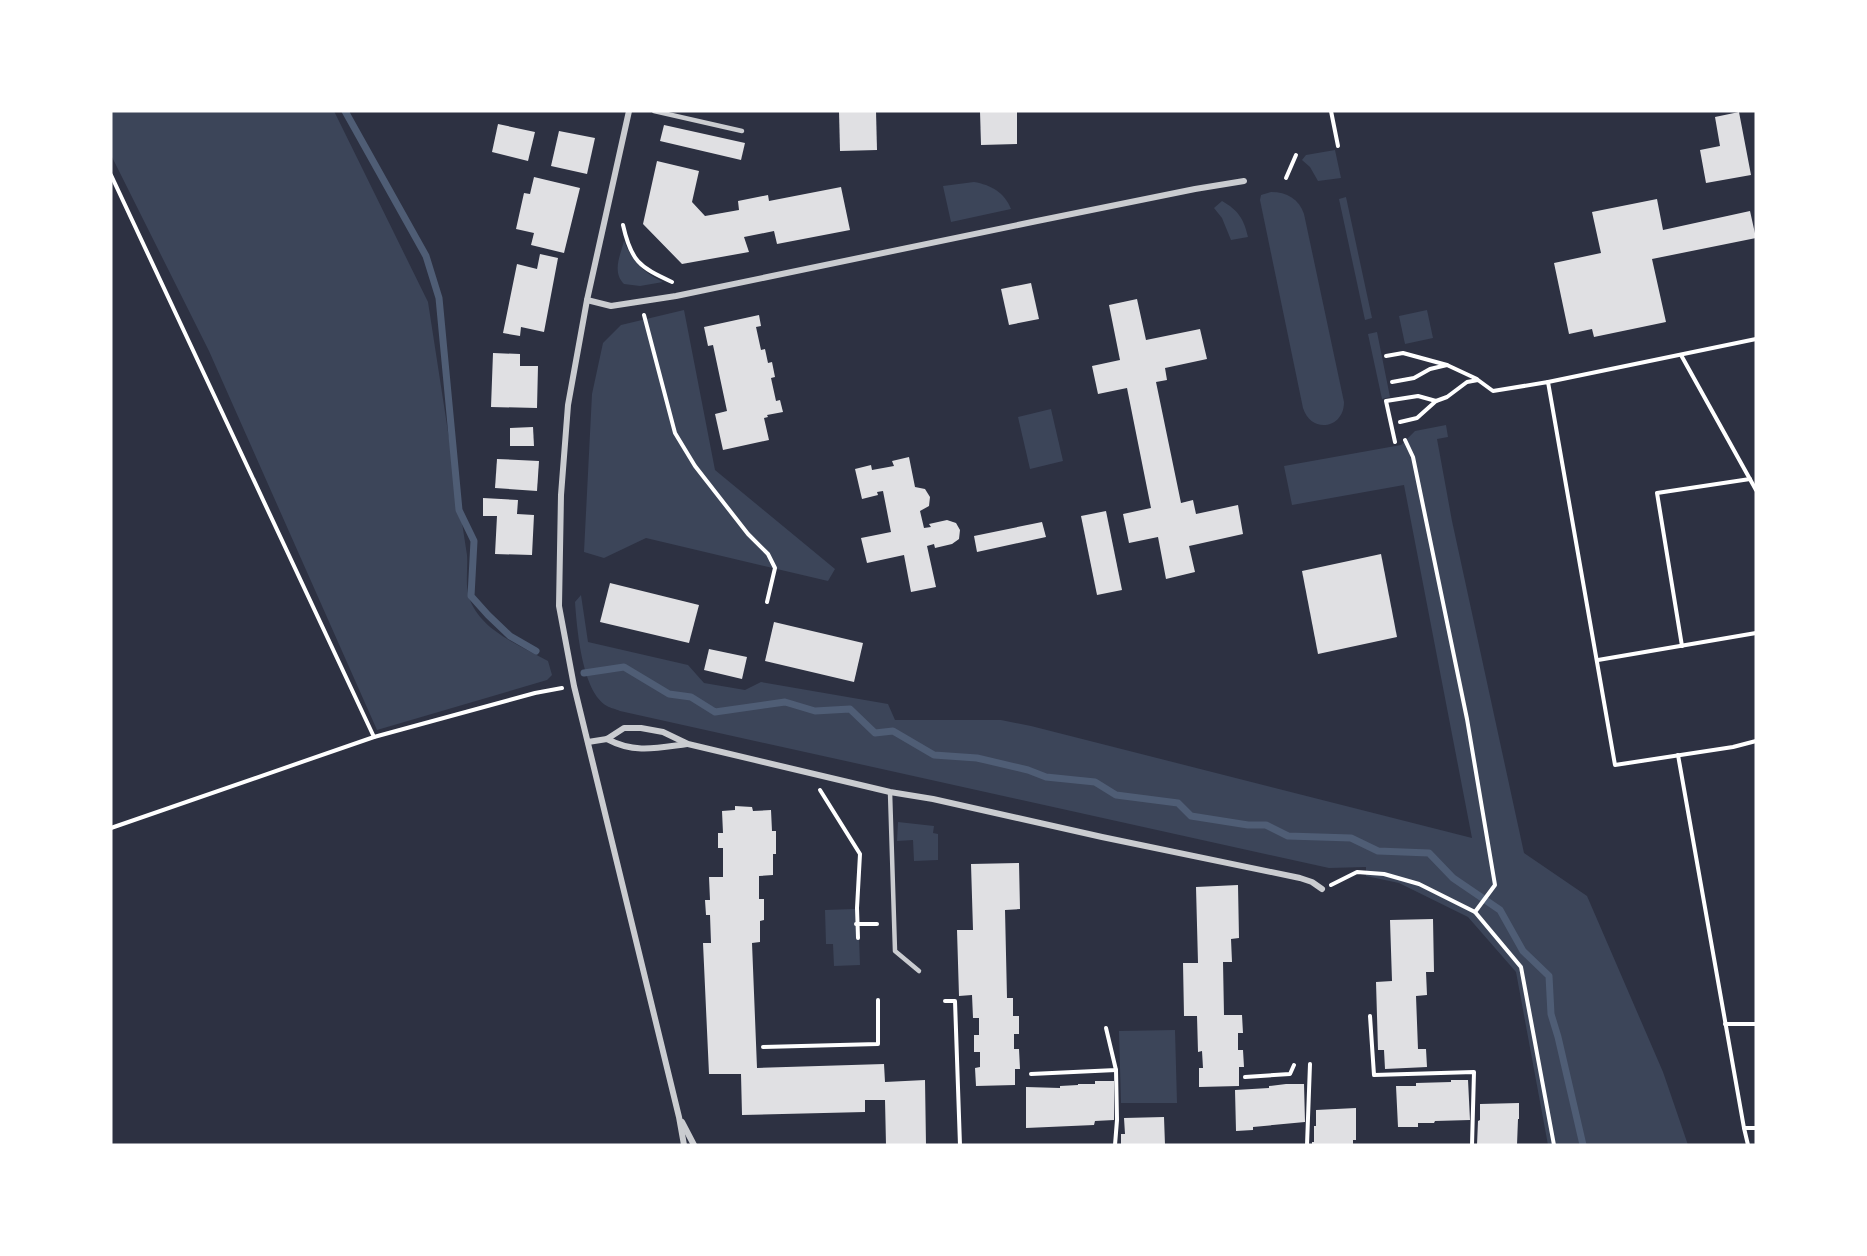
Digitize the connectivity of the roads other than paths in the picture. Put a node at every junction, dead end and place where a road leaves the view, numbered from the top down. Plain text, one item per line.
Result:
1 (629, 111) edge
2 (654, 111) edge
3 (742, 131) dead end
4 (1244, 181) dead end
5 (587, 300) junction
6 (607, 739) junction
7 (588, 742) junction
8 (688, 744) junction
9 (890, 792) junction
10 (1322, 889) road end
11 (919, 970) dead end
12 (679, 1117) junction
13 (684, 1145) edge
14 (694, 1145) edge

1 - 5 street
2 - 3 lane
4 - 5 street
5 - 7 street
6 - 7 street
6 - 8 street
6 - 8 street
7 - 12 street
8 - 9 street
9 - 10 street
9 - 11 lane
12 - 13 street
12 - 14 street

